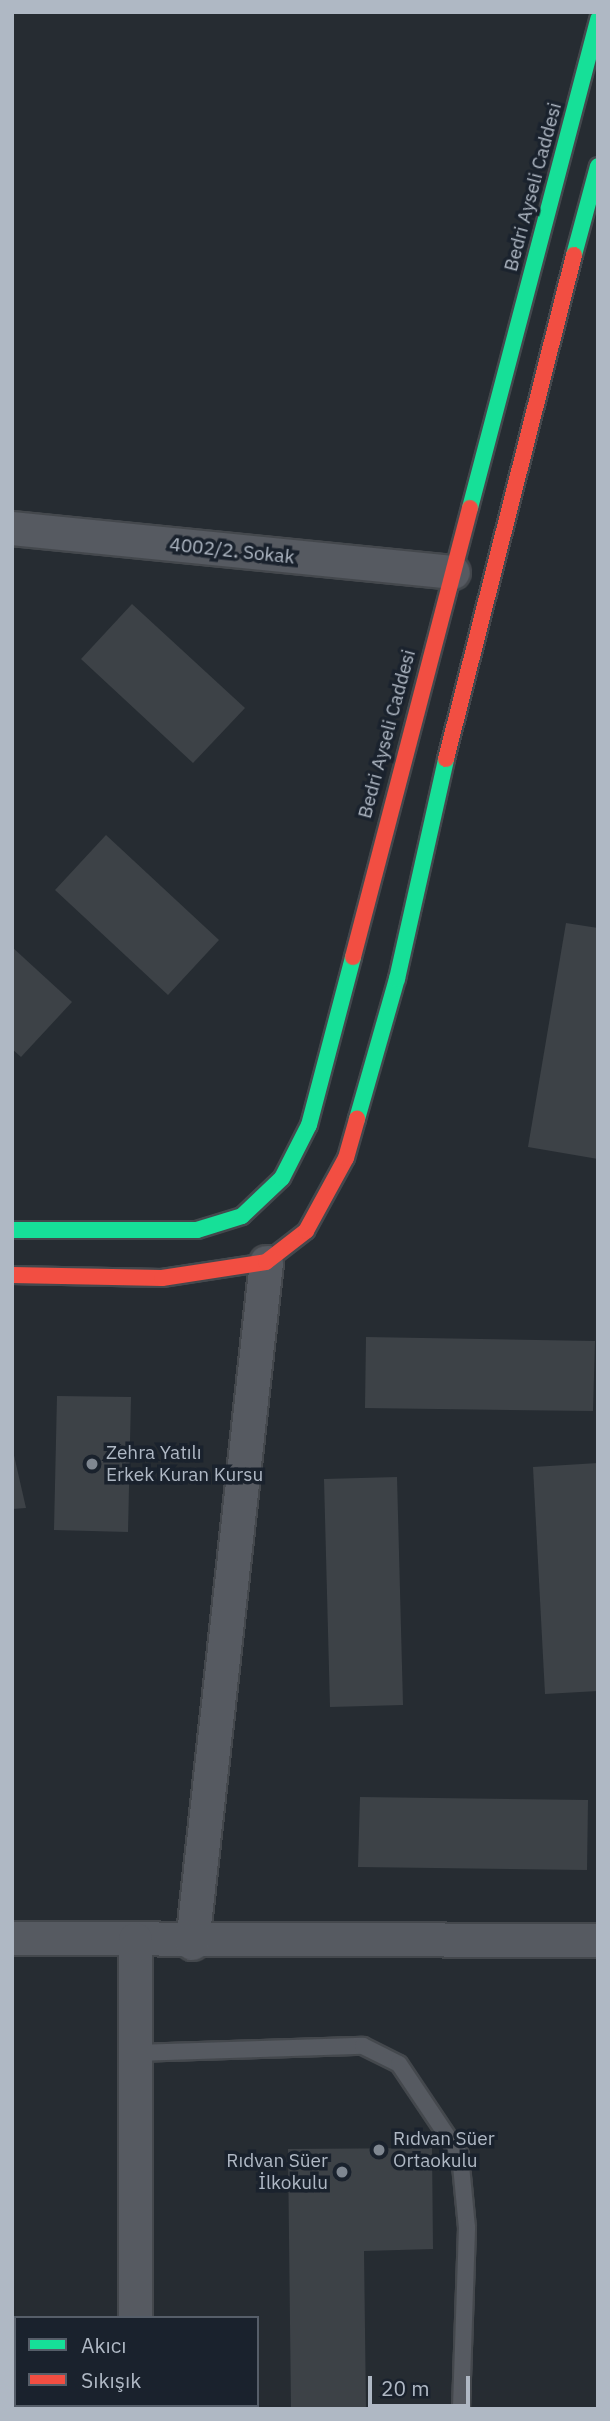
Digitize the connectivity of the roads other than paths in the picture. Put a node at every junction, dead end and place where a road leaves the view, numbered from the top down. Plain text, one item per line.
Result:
1 (598, 20) edge
2 (598, 166) edge
3 (12, 528) edge
4 (453, 572) junction
5 (12, 1230) edge
6 (266, 1262) junction
7 (12, 1275) edge
8 (12, 1938) edge
9 (135, 1938) junction
10 (598, 1940) edge
11 (192, 1943) junction
12 (135, 2053) junction
13 (135, 2316) edge
14 (461, 2409) edge

1 - 4 main road, Bedri Ayseli Caddesi
2 - 6 main road
3 - 4 street, 4002/2. Sokak
4 - 5 main road, Bedri Ayseli Caddesi
6 - 7 main road
6 - 11 street
8 - 9 street
9 - 11 street
9 - 12 street
10 - 11 street
12 - 13 street
12 - 14 lane

